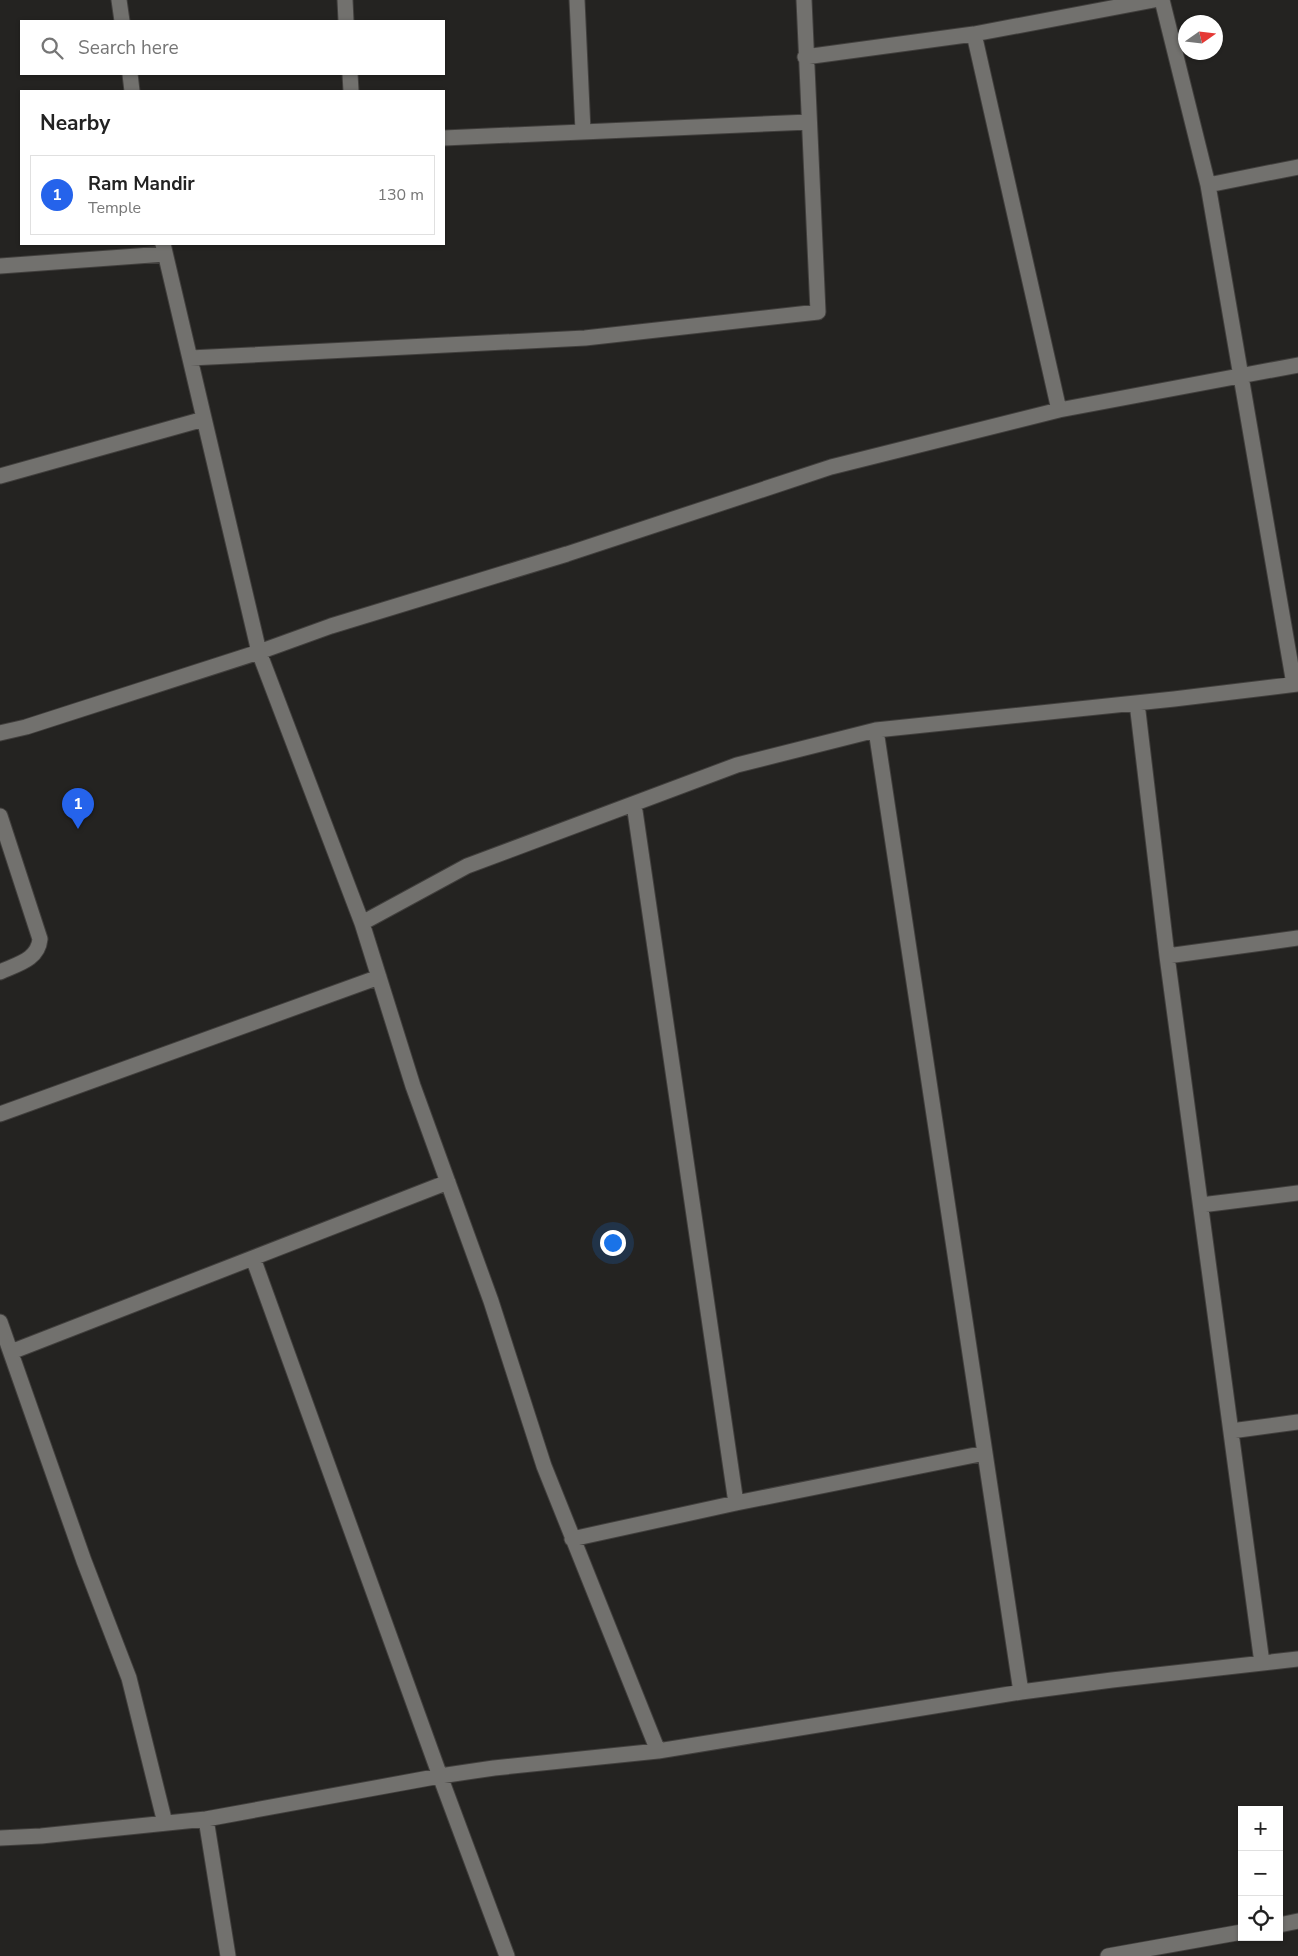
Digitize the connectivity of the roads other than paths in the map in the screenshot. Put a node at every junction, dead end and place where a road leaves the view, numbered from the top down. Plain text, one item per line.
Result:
1 (119, 0) edge
2 (345, 0) edge
3 (577, 0) edge
4 (804, 0) edge
5 (1154, 0) edge
6 (1162, 0) edge
7 (122, 20) edge
8 (346, 20) edge
9 (974, 34) junction
10 (805, 57) junction
11 (130, 75) edge
12 (350, 75) edge
13 (132, 90) edge
14 (351, 90) edge
15 (809, 122) junction
16 (583, 131) junction
17 (445, 138) edge
18 (1298, 167) edge
19 (1208, 185) junction
20 (164, 249) edge
21 (0, 266) edge
22 (190, 358) junction
23 (1298, 365) edge
24 (1241, 376) junction
25 (1059, 410) junction
26 (204, 419) junction
27 (0, 476) edge
28 (259, 652) junction
29 (1296, 684) edge
30 (1137, 702) junction
31 (876, 730) junction
32 (0, 733) edge
33 (634, 804) junction
34 (0, 816) edge
35 (362, 923) junction
36 (1298, 938) edge
37 (1167, 956) junction
38 (0, 972) edge
39 (379, 977) junction
40 (0, 1114) edge
41 (448, 1182) junction
42 (1298, 1193) edge
43 (1200, 1205) junction
44 (253, 1258) junction
45 (0, 1322) edge
46 (11, 1352) junction
47 (1298, 1422) edge
48 (1231, 1431) junction
49 (985, 1453) junction
50 (736, 1503) junction
51 (572, 1539) junction
52 (1298, 1659) edge
53 (1262, 1663) junction
54 (1021, 1692) junction
55 (658, 1751) junction
56 (440, 1776) junction
57 (206, 1819) junction
58 (165, 1823) junction
59 (0, 1838) edge
60 (1298, 1921) edge
61 (1283, 1924) edge
62 (1238, 1933) edge
63 (228, 1956) edge
64 (507, 1956) edge
65 (1108, 1956) edge

1 - 7 street
2 - 8 street
3 - 16 street
4 - 10 street
5 - 9 street
6 - 19 street
9 - 10 street
9 - 25 street
10 - 15 street
11 - 13 street
12 - 14 street
15 - 16 street
15 - 22 street
16 - 17 street
18 - 19 street
19 - 24 street
20 - 21 street
20 - 22 street
22 - 26 street
23 - 24 street
24 - 25 street
24 - 29 street
25 - 28 street
26 - 27 street
26 - 28 street
28 - 32 street
28 - 35 street
29 - 30 street
30 - 31 street
30 - 37 street
31 - 33 street
31 - 49 street
33 - 35 street
33 - 50 street
34 - 38 street
35 - 39 street
36 - 37 street
37 - 43 street
39 - 40 street
39 - 41 street
41 - 44 street
41 - 51 street
42 - 43 street
43 - 48 street
44 - 46 street
44 - 56 street
45 - 46 street
46 - 58 street
47 - 48 street
48 - 53 street
49 - 50 street
49 - 54 street
50 - 51 street
51 - 55 street
52 - 53 street
53 - 54 street
54 - 55 street
55 - 56 street
56 - 57 street
56 - 64 street
57 - 58 street
57 - 63 street
58 - 59 street
60 - 61 street
62 - 65 street

